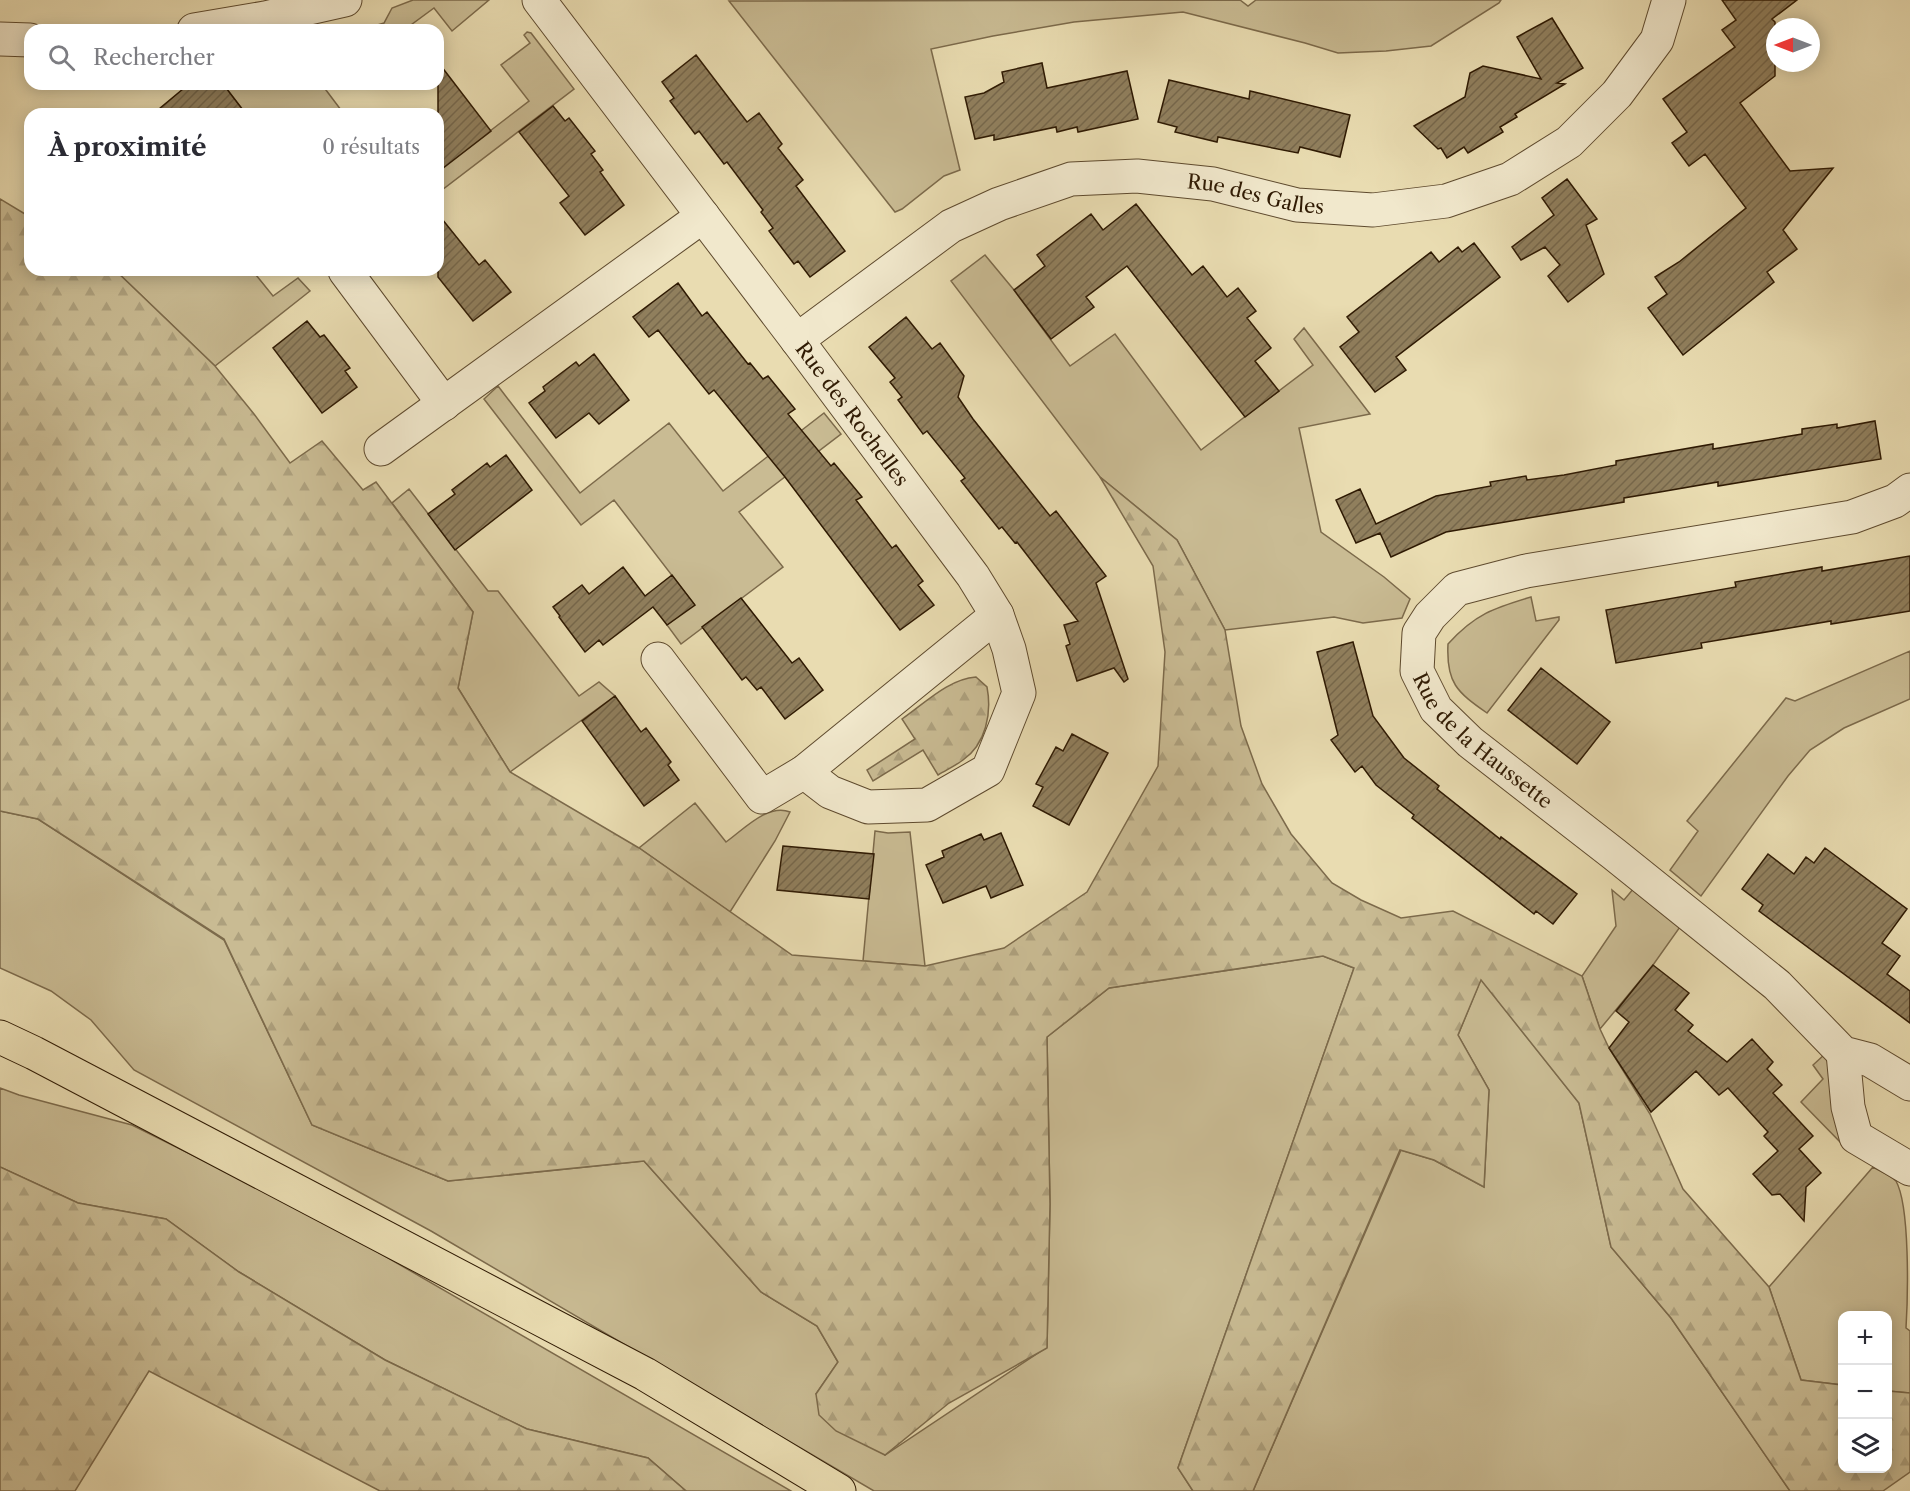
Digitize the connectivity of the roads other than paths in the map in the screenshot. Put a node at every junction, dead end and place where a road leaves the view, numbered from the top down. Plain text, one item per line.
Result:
1 (345, 0) edge
2 (539, 0) edge
3 (1669, 0) edge
4 (230, 24) edge
5 (0, 39) edge
6 (24, 40) edge
7 (703, 216) junction
8 (349, 276) edge
9 (797, 340) junction
10 (444, 404) junction
11 (381, 449) dead end
12 (1910, 490) edge
13 (997, 615) junction
14 (658, 658) dead end
15 (804, 772) junction
16 (0, 1037) edge
17 (1843, 1053) junction
18 (1910, 1084) edge
19 (1910, 1169) edge
20 (838, 1491) edge

1 - 4 street
2 - 7 street, Rue des Rochelles
3 - 9 street, Rue des Galles
5 - 6 street
7 - 9 street, Rue des Rochelles
7 - 10 street
8 - 10 street
9 - 13 street, Rue des Rochelles
10 - 11 street
12 - 17 street, Rue de la Haussette
13 - 15 street
13 - 15 street, Rue des Rochelles
14 - 15 street
16 - 20 main road
17 - 18 street
17 - 19 street

